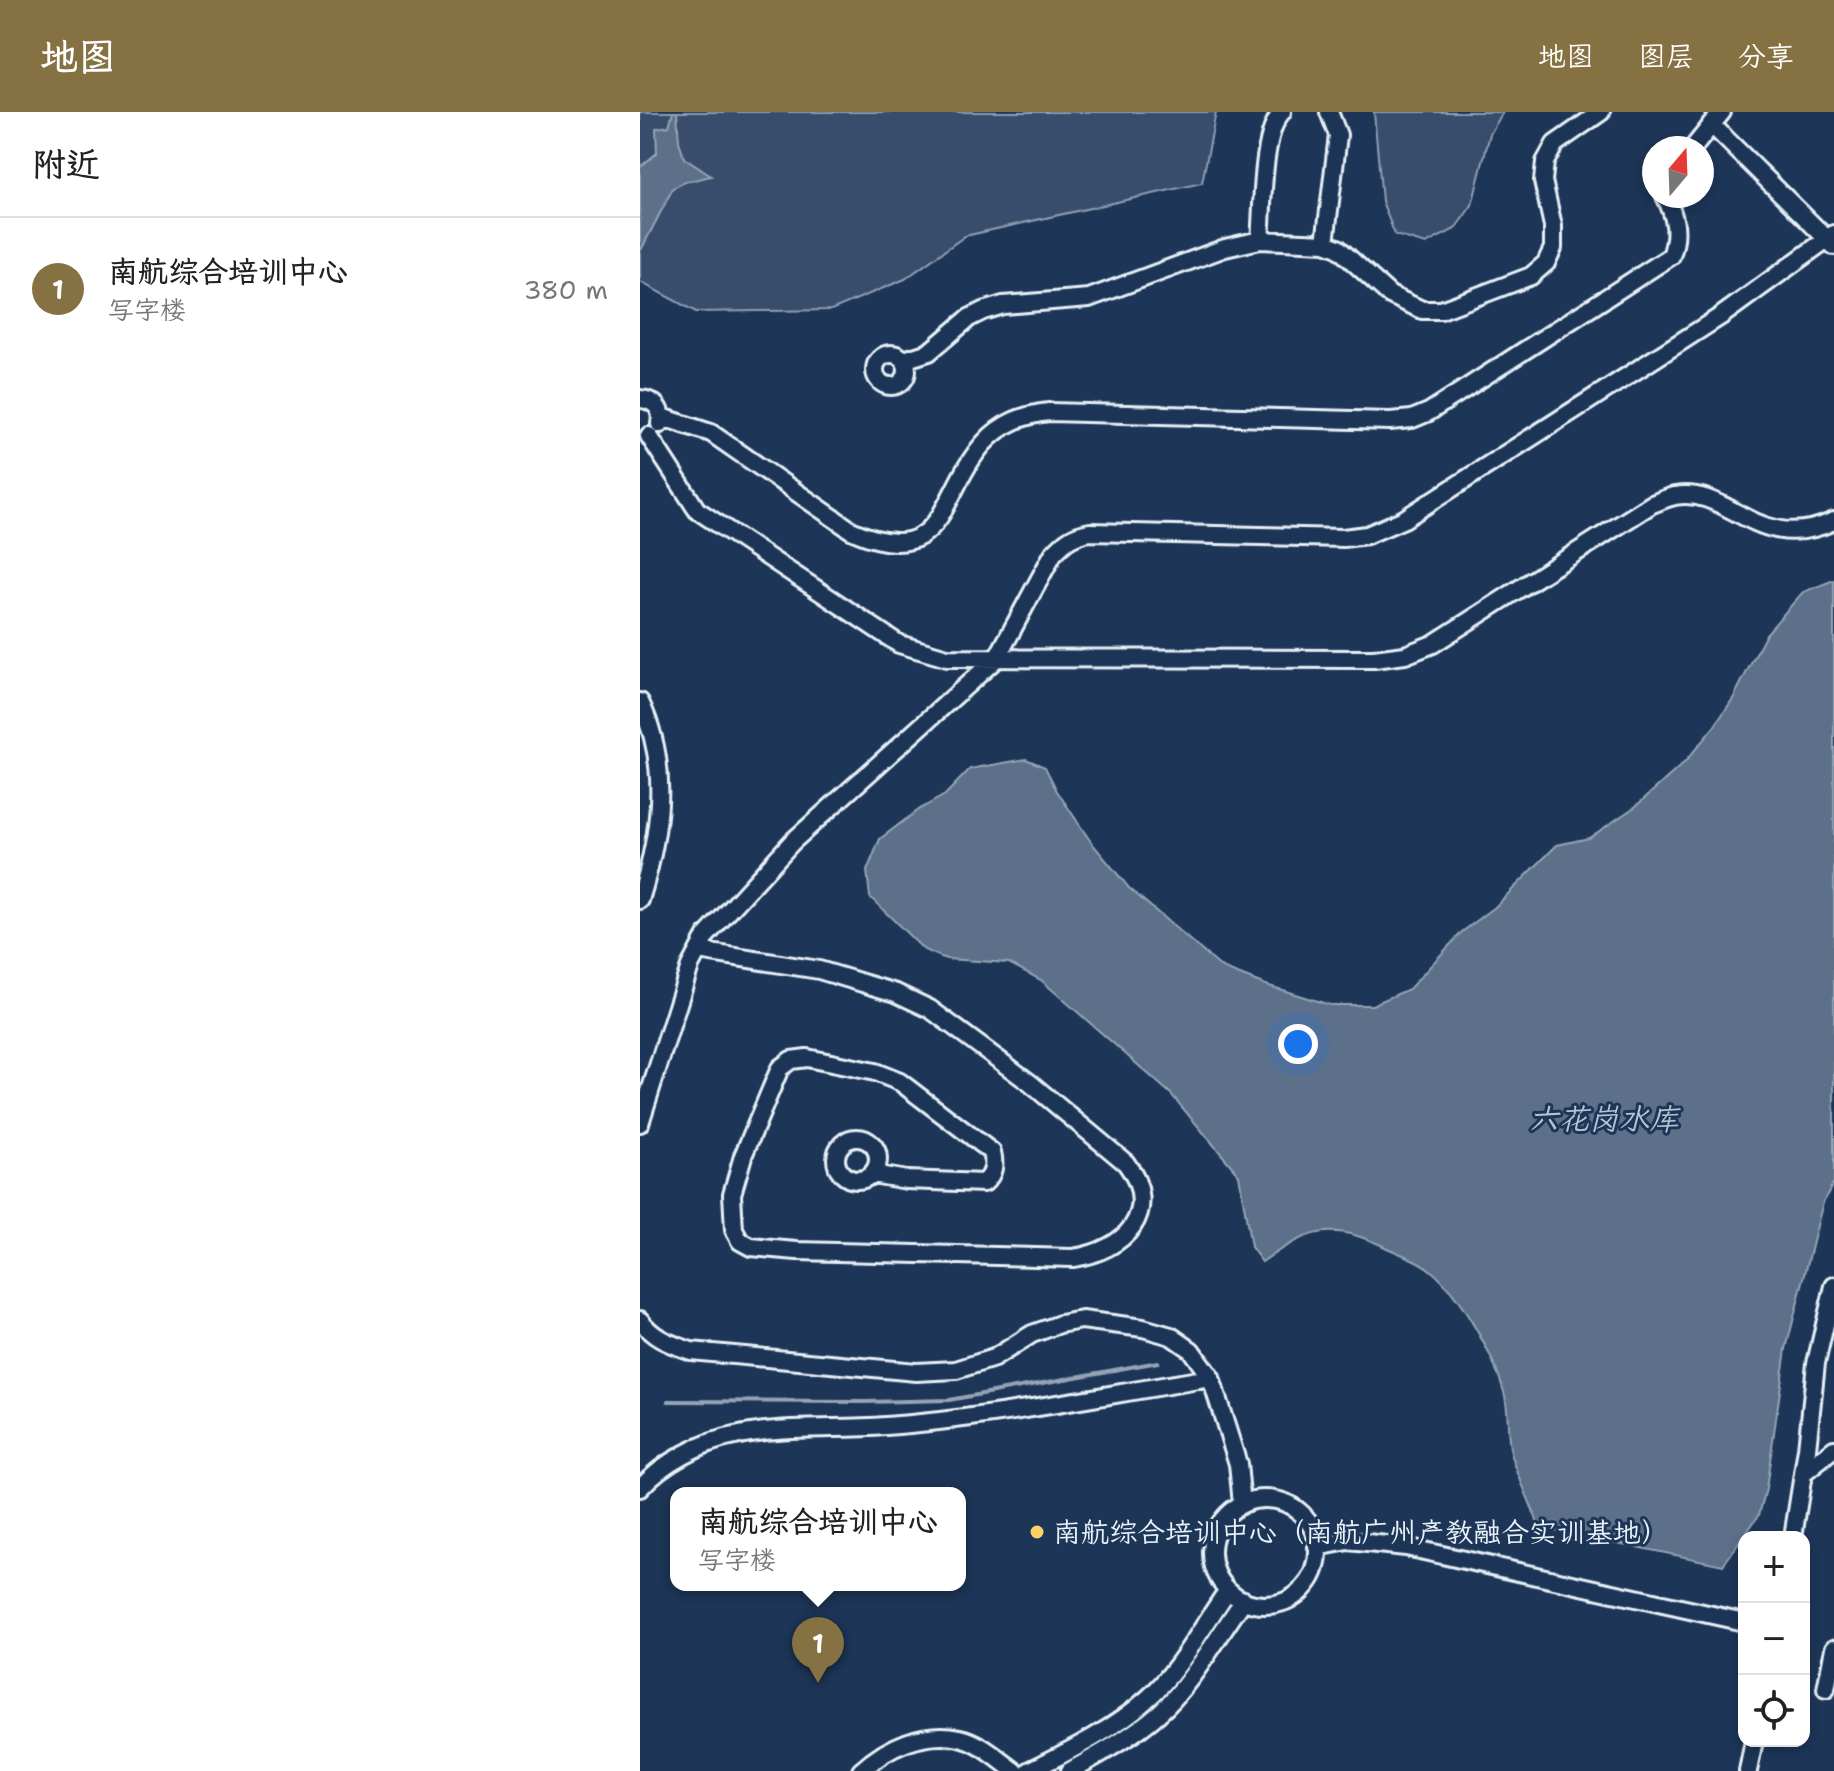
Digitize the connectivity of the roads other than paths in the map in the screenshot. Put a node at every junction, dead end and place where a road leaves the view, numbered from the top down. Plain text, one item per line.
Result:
1 (1282, 112) edge
2 (1329, 112) edge
3 (1601, 112) edge
4 (1717, 118) edge
5 (1703, 136) edge
6 (1670, 208) edge
7 (1260, 240) junction
8 (1832, 240) edge
9 (1325, 243) junction
10 (904, 360) dead end
11 (640, 398) edge
12 (662, 417) junction
13 (644, 436) edge
14 (1834, 521) edge
15 (997, 658) junction
16 (640, 702) edge
17 (640, 900) edge
18 (698, 951) junction
19 (640, 1123) edge
20 (872, 1174) dead end
21 (1834, 1286) edge
22 (640, 1320) edge
23 (1211, 1378) junction
24 (1834, 1449) edge
25 (1803, 1474) junction
26 (640, 1488) edge
27 (1242, 1504) junction
28 (1794, 1531) edge
29 (1317, 1547) junction
30 (1228, 1590) junction
31 (1244, 1600) junction
32 (1738, 1621) edge
33 (1834, 1648) edge
34 (1826, 1689) dead end
35 (1753, 1747) edge
36 (861, 1771) edge
37 (1015, 1771) edge
38 (1029, 1771) edge
39 (1070, 1771) edge
40 (1748, 1771) edge

1 - 7 street
2 - 9 street
3 - 9 street
4 - 5 street
4 - 8 street
6 - 12 street
7 - 9 street
7 - 10 street
8 - 15 street
11 - 12 street
12 - 13 street
13 - 15 street
14 - 15 street
15 - 18 street
16 - 17 street
18 - 19 street
18 - 20 street
21 - 25 street
22 - 23 street
23 - 26 street
23 - 27 street
24 - 25 street
25 - 28 street
27 - 29 street
27 - 30 street
29 - 31 street
29 - 32 street
30 - 31 street
30 - 38 street
31 - 39 street
33 - 34 street
35 - 40 street
36 - 37 street

